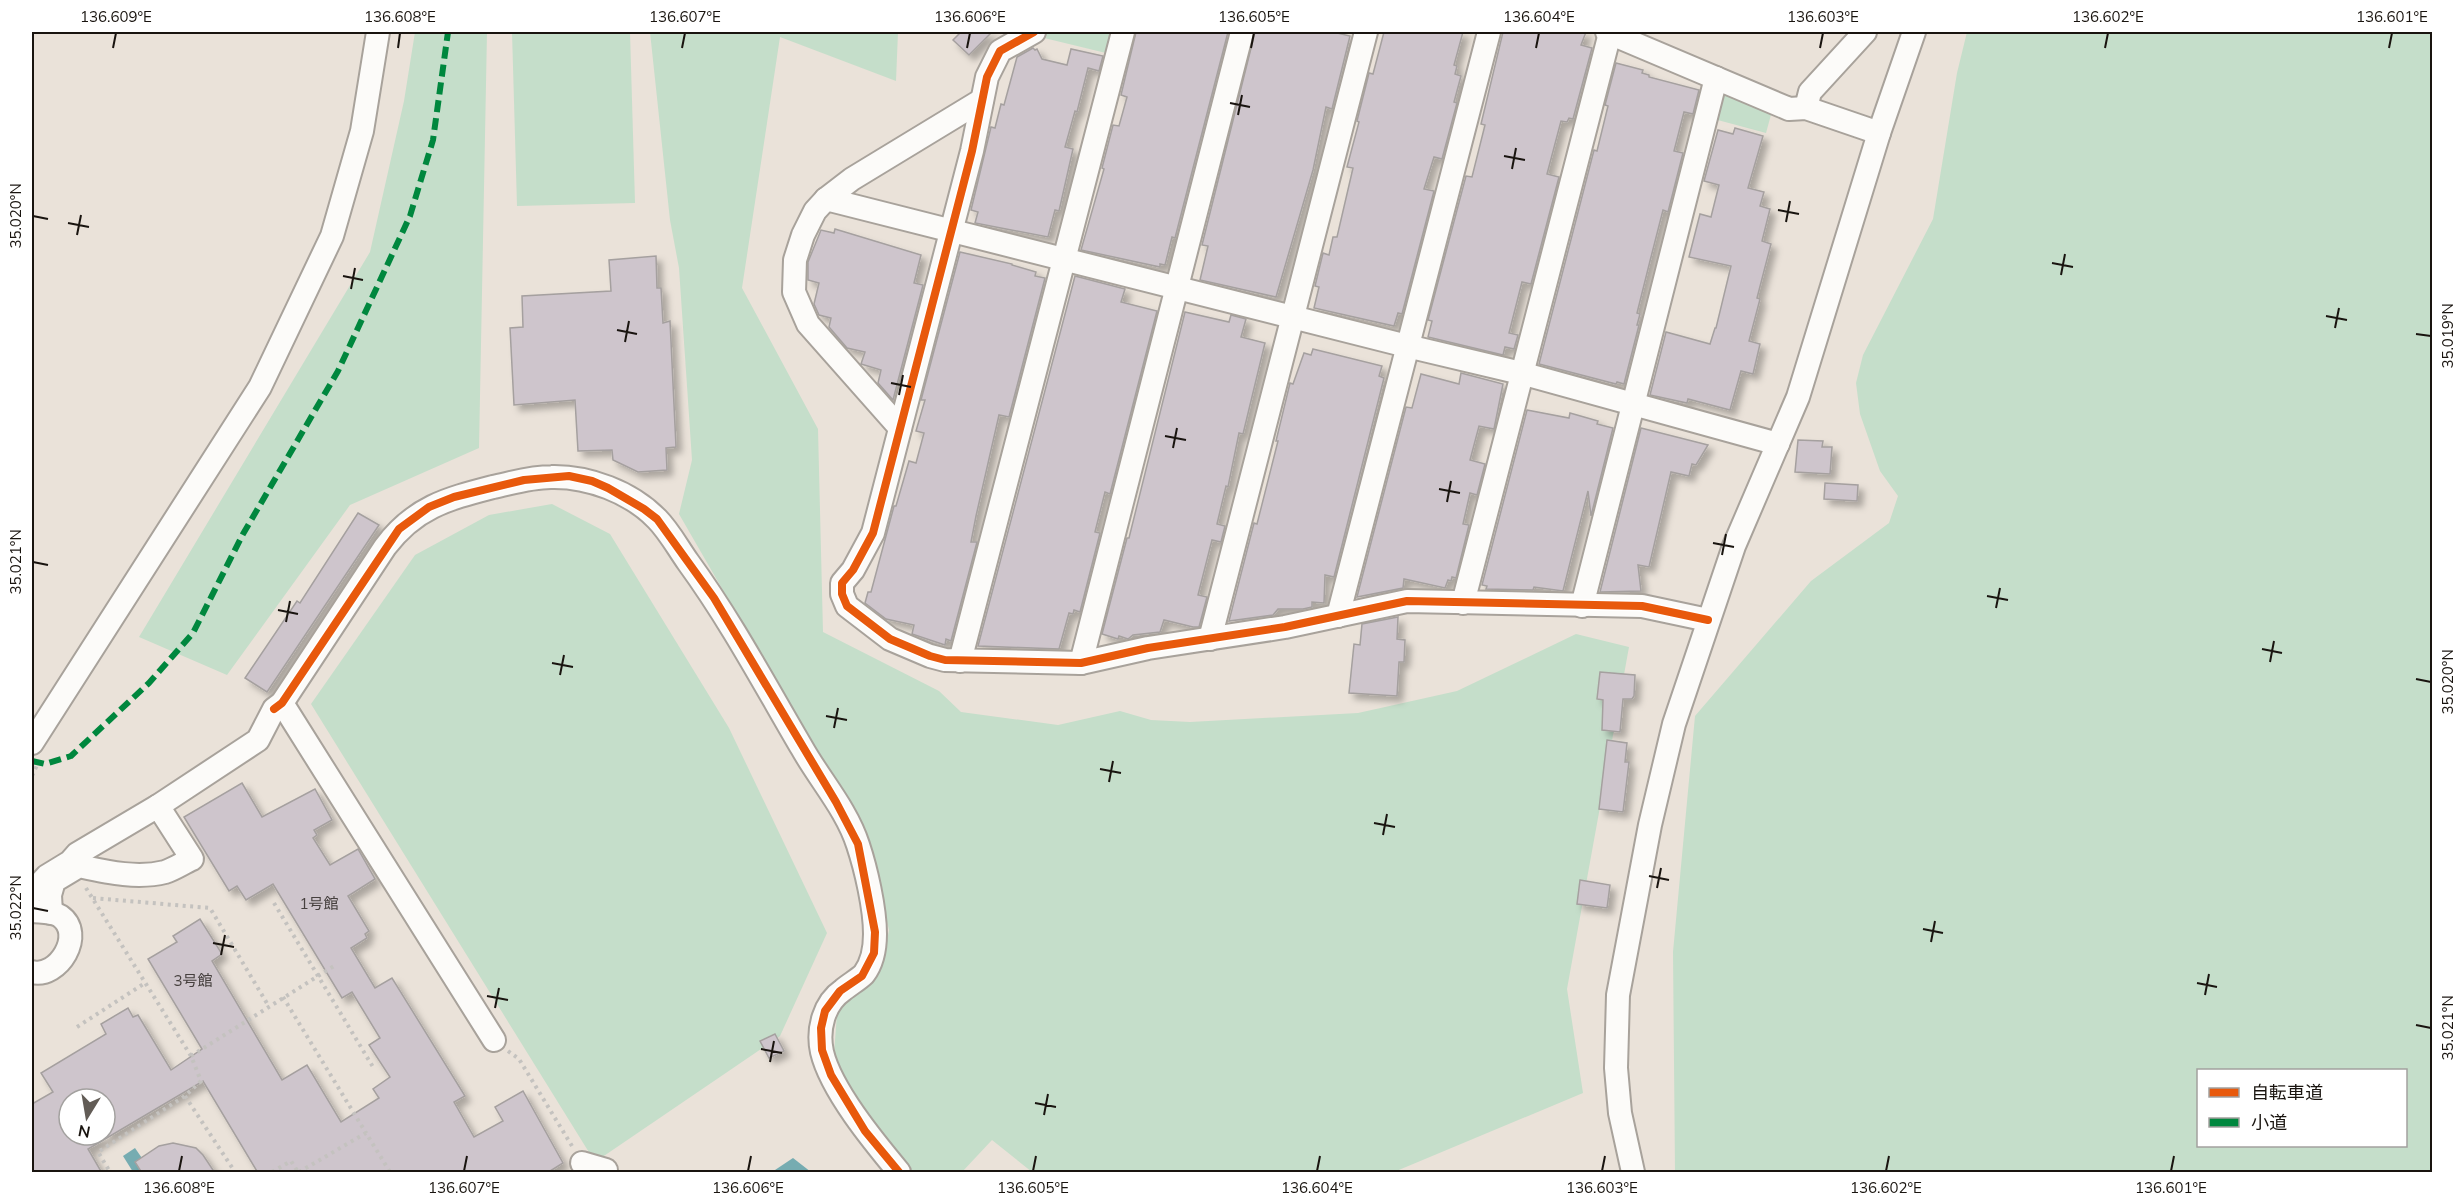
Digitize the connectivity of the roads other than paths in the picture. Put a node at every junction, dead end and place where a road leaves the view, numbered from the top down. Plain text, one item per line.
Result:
1 (378, 32) edge
2 (1034, 32) edge
3 (1123, 32) edge
4 (1242, 32) edge
5 (1366, 32) edge
6 (1489, 32) edge
7 (1609, 32) edge
8 (1865, 32) edge
9 (1914, 32) edge
10 (1716, 78) junction
11 (982, 100) junction
12 (1806, 108) junction
13 (1879, 133) junction
14 (826, 199) junction
15 (951, 229) junction
16 (1064, 258) junction
17 (1176, 287) junction
18 (1292, 316) junction
19 (1407, 346) junction
20 (1521, 373) junction
21 (1634, 403) junction
22 (900, 428) junction
23 (1778, 444) junction
24 (1463, 603) junction
25 (1582, 606) junction
26 (1338, 616) junction
27 (1708, 620) junction
28 (1210, 639) junction
29 (960, 661) junction
30 (1081, 663) junction
31 (278, 706) junction
32 (35, 753) edge
33 (158, 806) junction
34 (32, 892) edge
35 (41, 912) edge
36 (33, 977) edge
37 (494, 1040) road end
38 (582, 1163) road end
39 (606, 1173) edge
40 (898, 1173) edge
41 (1634, 1173) edge

1 - 32 street
2 - 11 street
3 - 16 street
4 - 17 street
5 - 18 street
6 - 19 street
7 - 10 street
7 - 20 street
8 - 12 street
9 - 13 street
10 - 12 street
10 - 21 street
11 - 14 street
11 - 15 street
12 - 13 street
13 - 23 street
14 - 15 street
14 - 22 street
15 - 16 street
15 - 22 street
16 - 17 street
16 - 29 street
17 - 18 street
17 - 30 street
18 - 19 street
18 - 28 street
19 - 20 street
19 - 26 street
20 - 21 street
20 - 24 street
21 - 23 street
21 - 25 street
22 - 29 street
23 - 27 street
24 - 25 street
24 - 26 street
25 - 27 street
26 - 28 street
27 - 41 street
28 - 30 street
29 - 30 street
31 - 33 street
31 - 37 street
31 - 40 street
33 - 34 street
33 - 35 street
35 - 36 street
38 - 39 street

